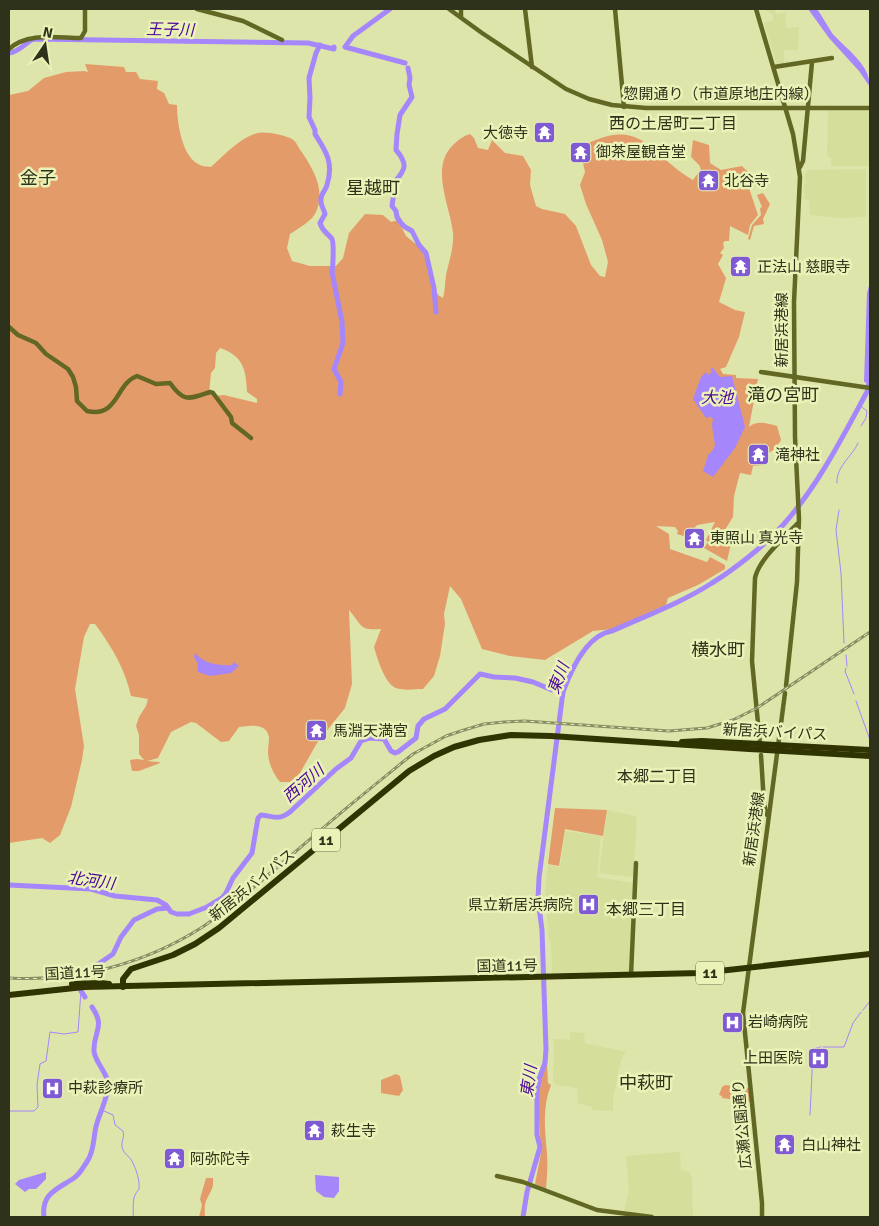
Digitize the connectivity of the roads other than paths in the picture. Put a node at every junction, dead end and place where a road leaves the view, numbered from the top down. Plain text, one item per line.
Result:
1 (85, 9) edge
2 (197, 9) edge
3 (449, 9) edge
4 (461, 9) edge
5 (526, 9) edge
6 (615, 9) edge
7 (756, 9) edge
8 (460, 17) junction
9 (282, 40) dead end
10 (9, 49) edge
11 (832, 58) dead end
12 (812, 62) junction
13 (532, 67) junction
14 (774, 67) junction
15 (624, 107) junction
16 (786, 108) junction
17 (808, 108) junction
18 (870, 108) edge
19 (799, 168) junction
20 (9, 327) edge
21 (761, 372) dead end
22 (794, 378) junction
23 (870, 388) edge
24 (251, 438) dead end
25 (797, 524) junction
26 (786, 686) dead end
27 (785, 693) dead end
28 (679, 744) junction
29 (760, 744) junction
30 (778, 748) junction
31 (870, 750) edge
32 (760, 755) dead end
33 (870, 756) edge
34 (768, 819) junction
35 (636, 863) dead end
36 (870, 954) edge
37 (748, 968) junction
38 (631, 975) junction
39 (123, 986) junction
40 (9, 990) edge
41 (9, 994) edge
42 (497, 1176) dead end
43 (652, 1217) edge
44 (762, 1217) edge

1 - 10 street
2 - 9 street
3 - 8 street, 惣開通り（市道原地庄内線）
4 - 8 street
5 - 13 street
6 - 15 street
7 - 14 street, 新居浜港線
8 - 13 street, 惣開通り（市道原地庄内線）
11 - 12 street
12 - 14 street
12 - 17 street
13 - 15 street, 惣開通り（市道原地庄内線）
14 - 16 street, 新居浜港線
15 - 16 street, 惣開通り（市道原地庄内線）
16 - 17 street, 惣開通り（市道原地庄内線）
16 - 19 street, 新居浜港線
17 - 18 street, 惣開通り（市道原地庄内線）
17 - 19 street
19 - 22 street, 新居浜港線
20 - 24 street
21 - 22 street
22 - 23 street
22 - 25 street, 新居浜港線
25 - 26 street, 新居浜港線
25 - 29 street
27 - 30 street, 新居浜港線
28 - 29 highway, 新居浜バイパス / 11
28 - 30 highway, 新居浜バイパス / 11
28 - 39 highway, 新居浜バイパス / 11
29 - 30 highway, 新居浜バイパス / 11
30 - 31 highway, 新居浜バイパス / 11
30 - 33 highway, 新居浜バイパス / 11
30 - 34 street, 新居浜港線
32 - 34 street
34 - 37 street, 新居浜港線
35 - 38 street
36 - 37 highway, 国道11号 / 11
37 - 38 highway, 国道11号 / 11
37 - 44 street, 広瀬公園通り
38 - 39 highway, 国道11号 / 11
39 - 40 highway, 国道11号 / 11
39 - 41 highway, 国道11号 / 11
42 - 43 street

